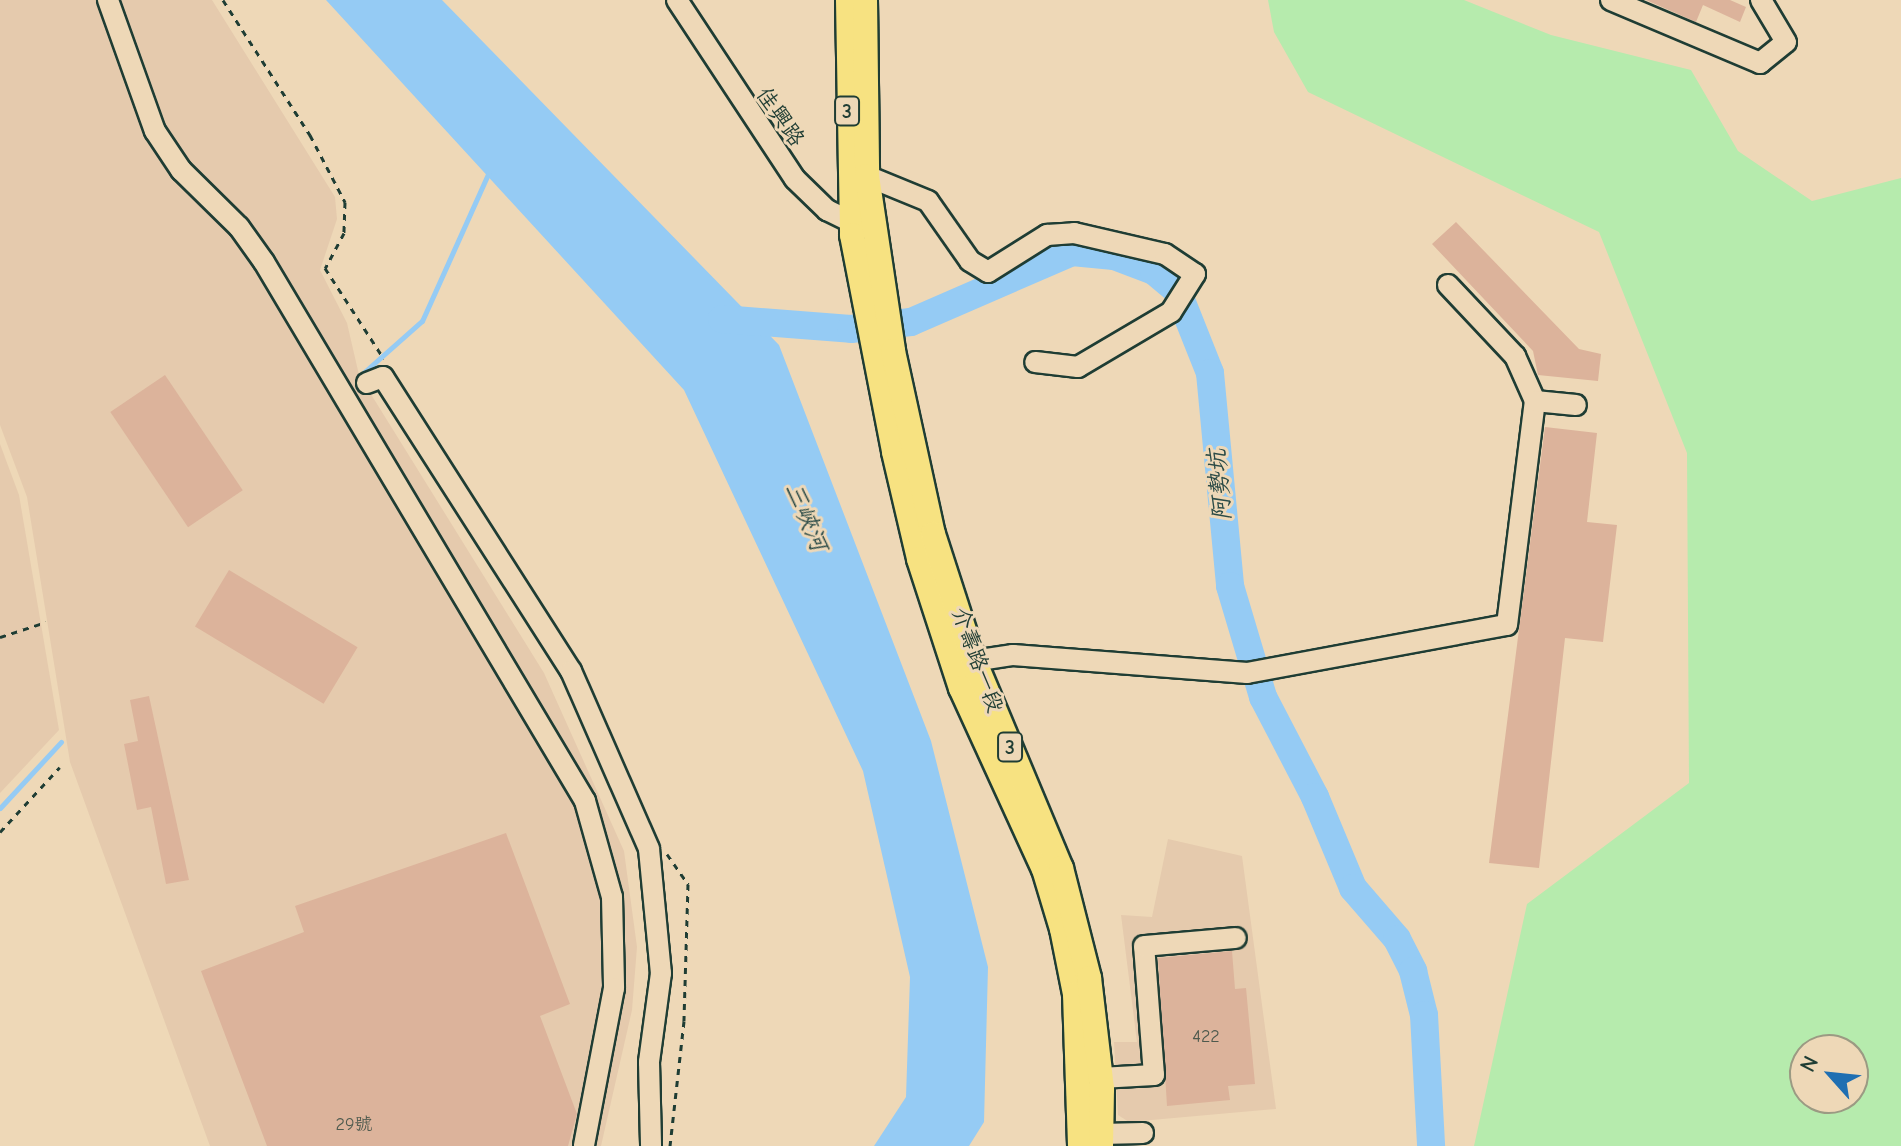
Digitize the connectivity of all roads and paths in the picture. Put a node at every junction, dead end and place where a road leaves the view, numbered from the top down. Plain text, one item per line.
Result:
1 (108, 0) edge
2 (223, 0) edge
3 (677, 0) edge
4 (848, 0) edge
5 (865, 0) edge
6 (1611, 0) edge
7 (1761, 0) edge
8 (867, 176) junction
9 (875, 215) junction
10 (850, 221) junction
11 (872, 281) junction
12 (1448, 285) dead end
13 (386, 361) dead end
14 (1035, 362) dead end
15 (367, 383) dead end
16 (1535, 401) junction
17 (1576, 405) dead end
18 (46, 622) dead end
19 (0, 637) edge
20 (964, 662) junction
21 (60, 767) dead end
22 (0, 832) edge
23 (1236, 938) dead end
24 (1100, 1078) junction
25 (1143, 1133) dead end
26 (1094, 1142) edge
27 (584, 1146) edge
28 (651, 1146) edge

1 - 27 street
2 - 13 path
3 - 10 street, 佳興路
4 - 10 main road, 3
5 - 8 main road, 3
6 - 7 street
8 - 9 main road, 3
8 - 14 street
9 - 10 street
9 - 11 main road, 介壽路一段 / 3
10 - 11 main road, 介壽路一段 / 3
11 - 20 main road, 介壽路一段 / 3
12 - 16 street
15 - 28 street
16 - 17 street
16 - 20 street
18 - 19 path
20 - 24 main road, 介壽路一段 / 3
20 - 26 main road, 介壽路一段 / 3
21 - 22 path
23 - 24 street
24 - 26 main road, 介壽路一段 / 3
25 - 26 street

